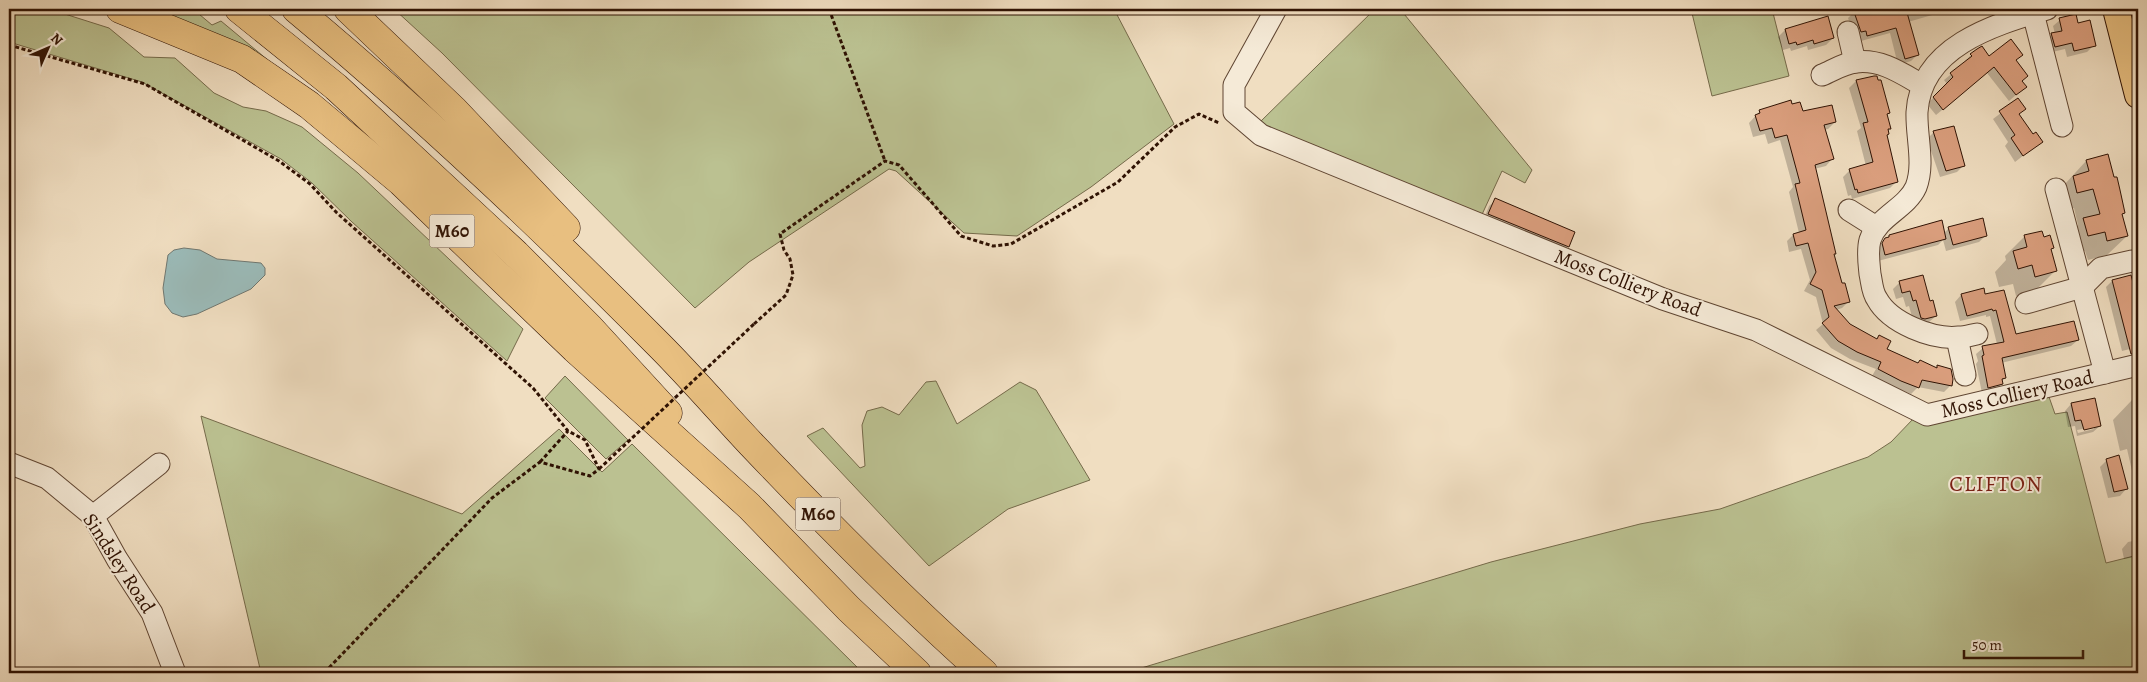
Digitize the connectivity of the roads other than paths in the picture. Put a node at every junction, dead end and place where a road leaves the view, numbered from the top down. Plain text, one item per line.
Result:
1 (120, 9) edge
2 (240, 9) edge
3 (296, 9) edge
4 (348, 9) edge
5 (1276, 9) edge
6 (2116, 9) edge
7 (2040, 11) edge
8 (1848, 32) dead end
9 (2133, 55) edge
10 (1855, 62) junction
11 (1822, 76) dead end
12 (1922, 85) junction
13 (2138, 95) edge
14 (2062, 126) dead end
15 (2056, 189) dead end
16 (1849, 210) dead end
17 (1876, 227) junction
18 (2132, 261) dead end
19 (2082, 287) junction
20 (2026, 304) dead end
21 (660, 346) junction
22 (2138, 365) edge
23 (2105, 373) junction
24 (1965, 375) dead end
25 (9, 463) edge
26 (159, 464) dead end
27 (749, 506) junction
28 (93, 516) junction
29 (175, 673) edge
30 (917, 673) edge
31 (984, 673) edge

1 - 27 highway, M60
2 - 27 highway, M60
3 - 21 highway, M60
4 - 21 highway, M60
5 - 23 street, Moss Colliery Road
6 - 9 main road
7 - 12 street
7 - 14 street
8 - 10 street
9 - 13 main road
10 - 11 street
10 - 12 street
12 - 17 street
15 - 19 street
16 - 17 street
17 - 24 street
18 - 19 street
19 - 20 street
19 - 23 street
21 - 31 highway, M60
22 - 23 street, Moss Colliery Road
25 - 28 street, Sindsley Road
26 - 28 street
27 - 30 highway, M60
28 - 29 street, Sindsley Road

